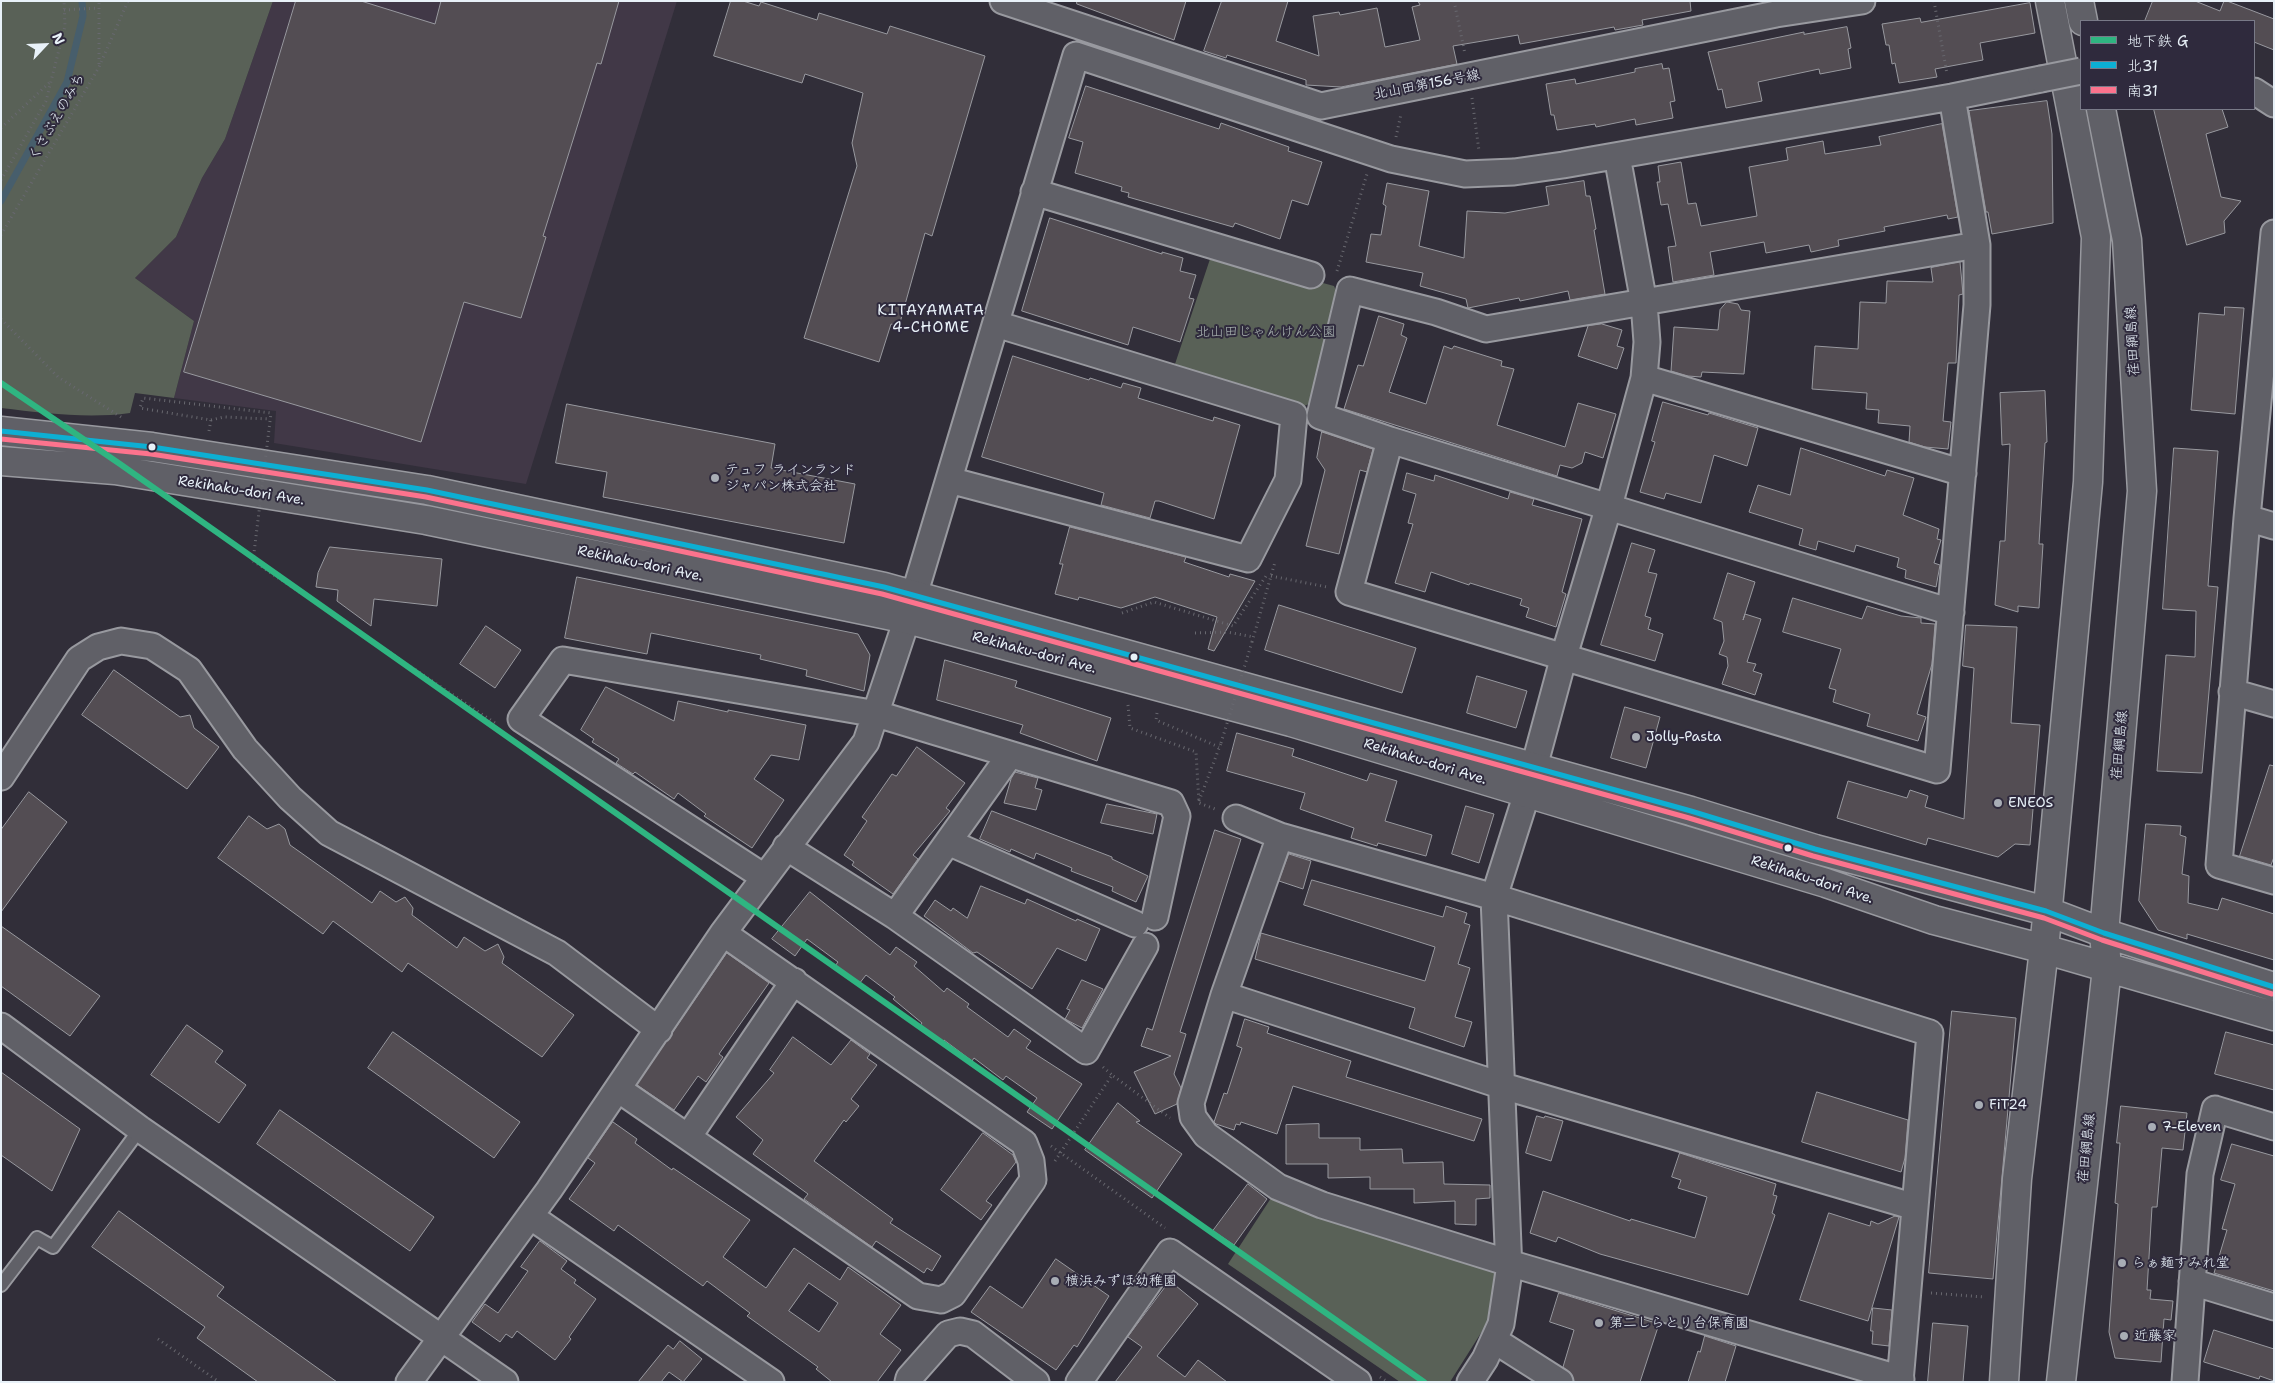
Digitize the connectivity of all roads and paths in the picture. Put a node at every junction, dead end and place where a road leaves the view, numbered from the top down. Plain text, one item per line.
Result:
1 (64, 1) edge
2 (99, 1) edge
3 (128, 1) edge
4 (1003, 1) edge
5 (1454, 1) edge
6 (1862, 1) edge
7 (1934, 1) edge
8 (2050, 1) edge
9 (2079, 1) edge
10 (99, 8) junction
11 (64, 10) junction
12 (2083, 20) edge
13 (99, 67) junction
14 (2080, 71) edge
15 (1470, 76) junction
16 (51, 81) junction
17 (2255, 93) edge
18 (1952, 97) junction
19 (2274, 104) edge
20 (2101, 110) edge
21 (1, 128) edge
22 (1479, 153) dead end
23 (1617, 156) junction
24 (1369, 168) dead end
25 (1, 180) edge
26 (1034, 192) junction
27 (1, 220) edge
28 (8, 224) junction
29 (2274, 233) edge
30 (1, 235) edge
31 (1977, 245) junction
32 (1336, 273) dead end
33 (1312, 275) dead end
34 (1644, 303) junction
35 (1, 320) edge
36 (996, 324) junction
37 (2268, 343) edge
38 (1644, 378) junction
39 (122, 418) dead end
40 (270, 419) junction
41 (211, 420) junction
42 (1, 431) edge
43 (209, 432) dead end
44 (1390, 440) junction
45 (1, 461) edge
46 (1963, 473) junction
47 (949, 480) junction
48 (1609, 506) junction
49 (2246, 518) junction
50 (2274, 526) edge
51 (1277, 556) dead end
52 (1275, 563) junction
53 (1271, 576) junction
54 (1349, 592) junction
55 (911, 607) junction
56 (1951, 612) junction
57 (1122, 613) dead end
58 (1229, 625) junction
59 (1227, 632) junction
60 (1195, 633) dead end
61 (1254, 637) junction
62 (1564, 656) junction
63 (2232, 692) junction
64 (2274, 704) edge
65 (1128, 705) dead end
66 (1157, 713) dead end
67 (877, 714) junction
68 (521, 719) junction
69 (1220, 745) junction
70 (1010, 755) junction
71 (1, 777) edge
72 (1530, 781) junction
73 (1199, 802) junction
74 (1177, 816) junction
75 (1236, 818) dead end
76 (1280, 836) junction
77 (948, 842) junction
78 (786, 847) junction
79 (764, 877) junction
80 (2274, 881) edge
81 (1494, 896) junction
82 (2046, 911) junction
83 (895, 916) junction
84 (723, 933) junction
85 (2104, 933) junction
86 (1145, 946) dead end
87 (2044, 949) junction
88 (2107, 968) junction
89 (794, 981) junction
90 (2274, 987) edge
91 (1224, 995) junction
92 (2274, 1016) edge
93 (1, 1026) edge
94 (659, 1030) junction
95 (1503, 1086) junction
96 (618, 1089) junction
97 (1193, 1117) junction
98 (2274, 1127) edge
99 (140, 1128) junction
100 (688, 1138) junction
101 (1060, 1152) junction
102 (1033, 1180) junction
103 (1915, 1207) junction
104 (530, 1216) junction
105 (1155, 1221) dead end
106 (1509, 1263) junction
107 (2192, 1282) junction
108 (1, 1285) edge
109 (1959, 1295) dead end
110 (1982, 1297) dead end
111 (2274, 1307) edge
112 (442, 1337) junction
113 (158, 1339) dead end
114 (1494, 1340) junction
115 (1901, 1380) edge
116 (220, 1382) edge
117 (409, 1382) edge
118 (505, 1382) edge
119 (770, 1382) edge
120 (908, 1382) edge
121 (1036, 1382) edge
122 (1079, 1382) edge
123 (1358, 1382) edge
124 (1470, 1382) edge
125 (1560, 1382) edge
126 (2004, 1382) edge
127 (2061, 1382) edge
128 (2185, 1382) edge

1 - 11 path, くさぶえのみち
2 - 10 path, くさぶえのみち
3 - 13 path
4 - 15 street, 北山田第156号線
5 - 15 path
6 - 15 street, 北山田第156号線
7 - 18 path
8 - 82 street
9 - 12 street
10 - 11 path
10 - 13 path, くさぶえのみち
11 - 16 path, くさぶえのみち
13 - 28 path, くさぶえのみち
14 - 18 street, bridge
15 - 22 path
16 - 21 path
16 - 25 path, くさぶえのみち
17 - 19 street
18 - 23 street
18 - 31 street
20 - 85 street, 荏田綱島線
23 - 26 street
23 - 34 street
24 - 32 path
26 - 33 street
26 - 36 street
27 - 28 path
28 - 30 path, くさぶえのみち
29 - 37 street
31 - 34 street
31 - 46 street
34 - 38 street
34 - 44 street
35 - 39 path
36 - 47 street
36 - 47 street
37 - 49 street
38 - 46 street
38 - 48 street
40 - 41 path
40 - 41 path, bridge
40 - 68 path, bridge
41 - 43 path
42 - 55 street, Rekihaku-dori Ave.
44 - 48 street
44 - 54 street
45 - 55 street, Rekihaku-dori Ave.
46 - 56 street
47 - 55 street
48 - 56 street
48 - 62 street
49 - 50 street
49 - 63 street
51 - 52 path
52 - 53 path
52 - 58 path
53 - 54 path
53 - 61 path
54 - 62 street
55 - 67 street
55 - 72 street, Rekihaku-dori Ave.
56 - 62 street
57 - 58 path
58 - 59 path
59 - 60 path
59 - 61 path
61 - 69 path, bridge
62 - 72 street
63 - 64 street
63 - 80 street
65 - 73 path
66 - 69 path
67 - 68 street
67 - 70 street
67 - 78 street
68 - 79 street
69 - 73 path
70 - 74 street
70 - 77 street
71 - 94 street
72 - 81 street
72 - 82 street, Rekihaku-dori Ave.
72 - 87 street, Rekihaku-dori Ave.
73 - 74 path
74 - 77 street
75 - 76 street
76 - 81 street
76 - 91 street
77 - 83 street
78 - 79 street
78 - 83 street
79 - 84 street
81 - 95 street
81 - 103 street
82 - 85 street, Rekihaku-dori Ave.
82 - 87 street
83 - 86 street
84 - 89 street
84 - 94 street
85 - 88 street, 荏田綱島線
85 - 90 street, Rekihaku-dori Ave.
87 - 88 street, Rekihaku-dori Ave.
87 - 126 street
88 - 92 street, Rekihaku-dori Ave.
88 - 127 street, 荏田綱島線
89 - 100 street
89 - 102 street
91 - 95 street
91 - 97 street
93 - 99 street
94 - 96 street
95 - 103 street
95 - 106 street
96 - 100 street
96 - 104 street
97 - 101 path
97 - 106 street
98 - 107 street
99 - 108 lane
99 - 112 street
100 - 102 street
101 - 102 path
101 - 105 path
103 - 115 street
104 - 112 street
104 - 119 street
106 - 114 street
106 - 115 street
107 - 111 street
107 - 128 street
109 - 110 path
112 - 117 street
112 - 118 street
113 - 116 path
114 - 124 street
114 - 125 street
120 - 121 street
122 - 123 street

